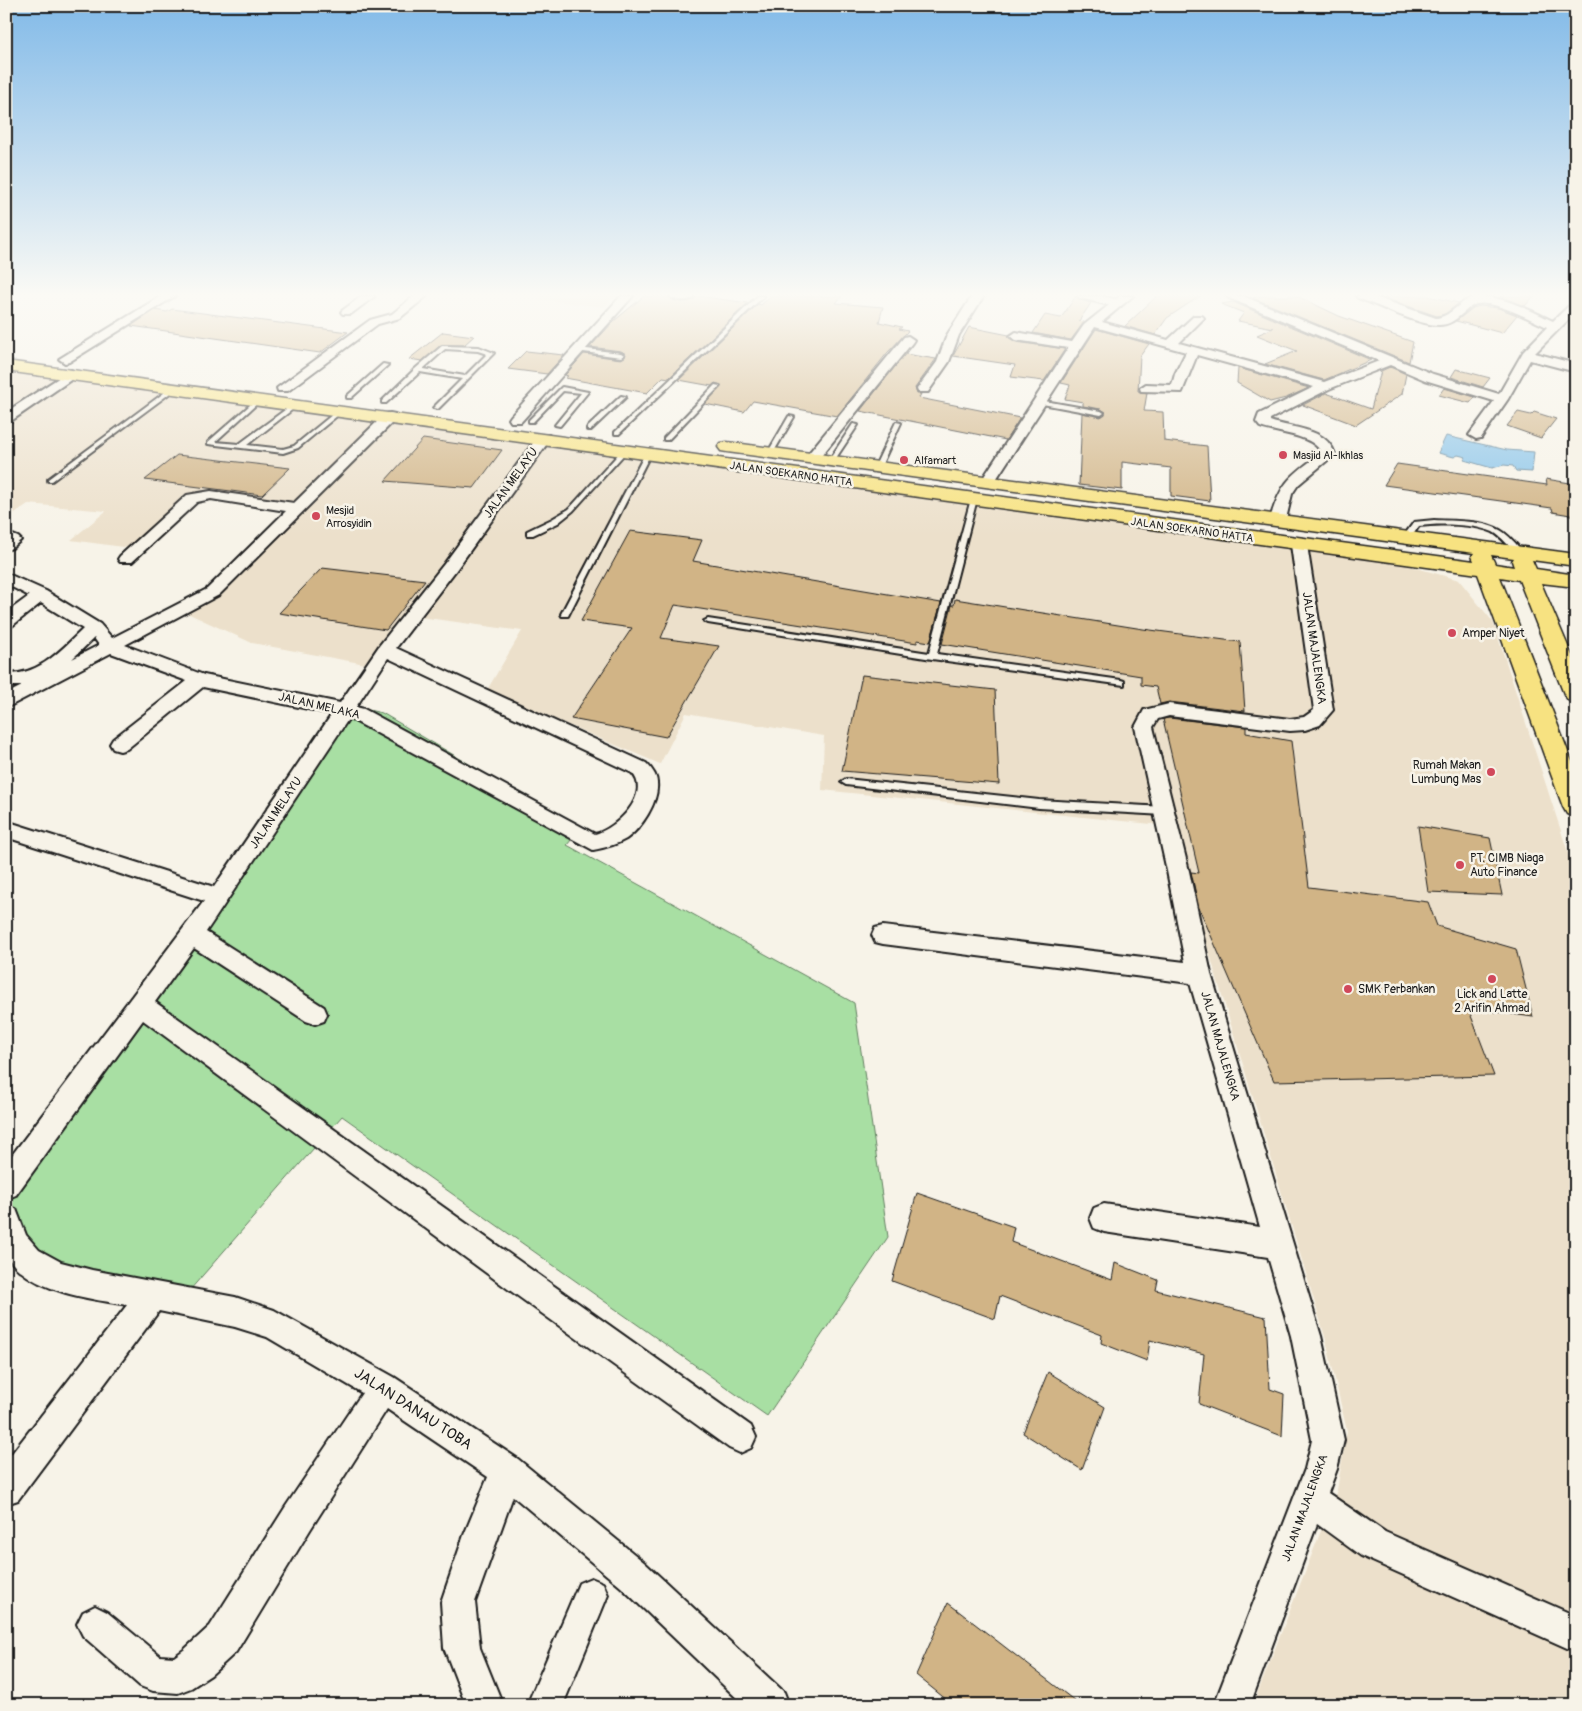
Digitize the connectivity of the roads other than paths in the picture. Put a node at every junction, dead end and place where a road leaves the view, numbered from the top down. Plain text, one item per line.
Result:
1 (57, 376) edge
2 (113, 376) edge
3 (173, 376) edge
4 (300, 376) edge
5 (374, 376) edge
6 (413, 376) edge
7 (454, 376) edge
8 (558, 376) edge
9 (677, 376) edge
10 (879, 376) edge
11 (933, 376) edge
12 (1057, 376) edge
13 (1181, 376) edge
14 (1288, 376) edge
15 (1351, 376) edge
16 (1428, 376) edge
17 (1515, 376) edge
18 (467, 378) joint
19 (223, 380) junction
20 (717, 386) dead end
21 (1325, 386) junction
22 (174, 388) junction
23 (283, 388) junction
24 (1146, 388) dead end
25 (923, 389) dead end
26 (207, 393) junction
27 (623, 397) dead end
28 (1502, 399) junction
29 (258, 400) junction
30 (1040, 402) junction
31 (344, 404) junction
32 (295, 405) junction
33 (436, 408) junction
34 (387, 410) junction
35 (1100, 413) dead end
36 (791, 417) dead end
37 (6, 418) edge
38 (524, 420) junction
39 (898, 423) dead end
40 (855, 425) dead end
41 (589, 429) junction
42 (551, 431) junction
43 (617, 433) junction
44 (1476, 435) dead end
45 (666, 439) junction
46 (694, 443) dead end
47 (714, 445) dead end
48 (240, 447) junction
49 (625, 450) junction
50 (771, 452) junction
51 (648, 453) junction
52 (813, 458) junction
53 (832, 460) junction
54 (878, 466) junction
55 (50, 480) dead end
56 (988, 481) junction
57 (974, 499) junction
58 (297, 508) junction
59 (1278, 520) junction
60 (530, 533) dead end
61 (1407, 537) junction
62 (1299, 545) junction
63 (1479, 547) junction
64 (1519, 552) junction
65 (126, 559) dead end
66 (1576, 560) edge
67 (1488, 570) junction
68 (1528, 575) junction
69 (6, 578) edge
70 (1576, 581) edge
71 (40, 595) junction
72 (566, 614) dead end
73 (708, 621) dead end
74 (6, 622) edge
75 (94, 628) junction
76 (110, 646) junction
77 (385, 650) junction
78 (932, 656) junction
79 (6, 680) edge
80 (200, 680) junction
81 (1121, 682) dead end
82 (1576, 694) edge
83 (6, 702) edge
84 (344, 709) junction
85 (120, 744) dead end
86 (846, 782) dead end
87 (1576, 807) edge
88 (1164, 810) junction
89 (6, 829) edge
90 (219, 897) junction
91 (883, 934) dead end
92 (192, 935) junction
93 (1199, 974) junction
94 (141, 1004) junction
95 (315, 1014) dead end
96 (6, 1186) edge
97 (1104, 1218) dead end
98 (6, 1219) edge
99 (1278, 1244) junction
100 (153, 1295) junction
101 (383, 1388) junction
102 (740, 1437) dead end
103 (507, 1470) junction
104 (6, 1488) edge
105 (1309, 1499) junction
106 (591, 1595) dead end
107 (95, 1624) dead end
108 (1576, 1634) edge
109 (485, 1705) edge
110 (545, 1705) edge
111 (771, 1705) edge
112 (1232, 1705) edge

1 - 37 street
2 - 22 main road, JALAN SOEKARNO HATTA
3 - 19 main road, JALAN SOEKARNO HATTA
4 - 23 street
5 - 31 lane
6 - 34 lane
7 - 18 lane
8 - 38 street
9 - 43 lane
10 - 52 street
11 - 25 street
12 - 30 street
13 - 24 street
14 - 21 street
15 - 21 street
16 - 28 street
17 - 28 street
18 - 33 lane
19 - 23 main road, JALAN SOEKARNO HATTA
19 - 26 main road
20 - 45 lane
21 - 59 street
22 - 26 main road, JALAN SOEKARNO HATTA
22 - 55 lane
23 - 31 main road, JALAN SOEKARNO HATTA
26 - 29 main road, JALAN SOEKARNO HATTA
27 - 41 lane
28 - 44 street
29 - 32 main road, JALAN SOEKARNO HATTA
29 - 48 lane
30 - 35 lane
30 - 56 street
31 - 32 main road, JALAN SOEKARNO HATTA
31 - 34 main road, JALAN SOEKARNO HATTA
31 - 48 lane
32 - 48 lane
33 - 34 main road, JALAN SOEKARNO HATTA
33 - 38 main road, JALAN SOEKARNO HATTA
34 - 42 main road, JALAN SOEKARNO HATTA
34 - 58 street
36 - 50 lane
38 - 42 main road, JALAN SOEKARNO HATTA
38 - 42 lane
39 - 54 lane
40 - 53 lane
41 - 42 main road, JALAN SOEKARNO HATTA
41 - 43 main road, JALAN SOEKARNO HATTA
42 - 49 main road, JALAN SOEKARNO HATTA
42 - 77 street, JALAN MELAYU
43 - 45 main road, JALAN SOEKARNO HATTA
45 - 46 main road, JALAN SOEKARNO HATTA
47 - 50 main road, JALAN SOEKARNO HATTA
49 - 51 main road, JALAN SOEKARNO HATTA
49 - 60 lane
50 - 52 main road, JALAN SOEKARNO HATTA
51 - 57 main road, JALAN SOEKARNO HATTA
51 - 72 lane
52 - 53 main road, JALAN SOEKARNO HATTA
53 - 54 main road, JALAN SOEKARNO HATTA
54 - 56 main road, JALAN SOEKARNO HATTA
56 - 59 main road, JALAN SOEKARNO HATTA
57 - 62 main road, JALAN SOEKARNO HATTA
57 - 78 lane
58 - 65 street
58 - 76 street
59 - 61 main road, JALAN SOEKARNO HATTA
61 - 63 main road, JALAN SOEKARNO HATTA
61 - 64 lane
62 - 67 main road, JALAN SOEKARNO HATTA
62 - 88 street, JALAN MAJALENGKA
63 - 64 main road, JALAN SOEKARNO HATTA
63 - 67 main road
64 - 66 main road, JALAN SOEKARNO HATTA
64 - 68 main road
67 - 68 main road, JALAN SOEKARNO HATTA
67 - 87 main road
68 - 70 main road, JALAN SOEKARNO HATTA
68 - 82 main road
69 - 71 street
71 - 74 street
71 - 75 street
73 - 78 lane
75 - 76 street
75 - 79 street
76 - 80 street, JALAN MELAKA
76 - 83 street
77 - 84 street, JALAN MELAYU
77 - 84 street, JALAN MELAKA
78 - 81 lane
80 - 84 street, JALAN MELAKA
80 - 85 street
84 - 90 street, JALAN MELAYU
86 - 88 lane
88 - 93 street, JALAN MAJALENGKA
89 - 90 street
90 - 92 street, JALAN MELAYU
91 - 93 street
92 - 94 street, JALAN MELAYU
92 - 95 street
93 - 99 street, JALAN MAJALENGKA
94 - 96 street, JALAN MELAYU
94 - 102 street
97 - 99 street
98 - 100 street, JALAN DANAU TOBA
99 - 105 street, JALAN MAJALENGKA
100 - 101 street, JALAN DANAU TOBA
100 - 104 street
101 - 103 street, JALAN DANAU TOBA
101 - 107 street
103 - 109 street
103 - 111 street, JALAN DANAU TOBA
105 - 108 street
105 - 112 street, JALAN MAJALENGKA
106 - 110 street

